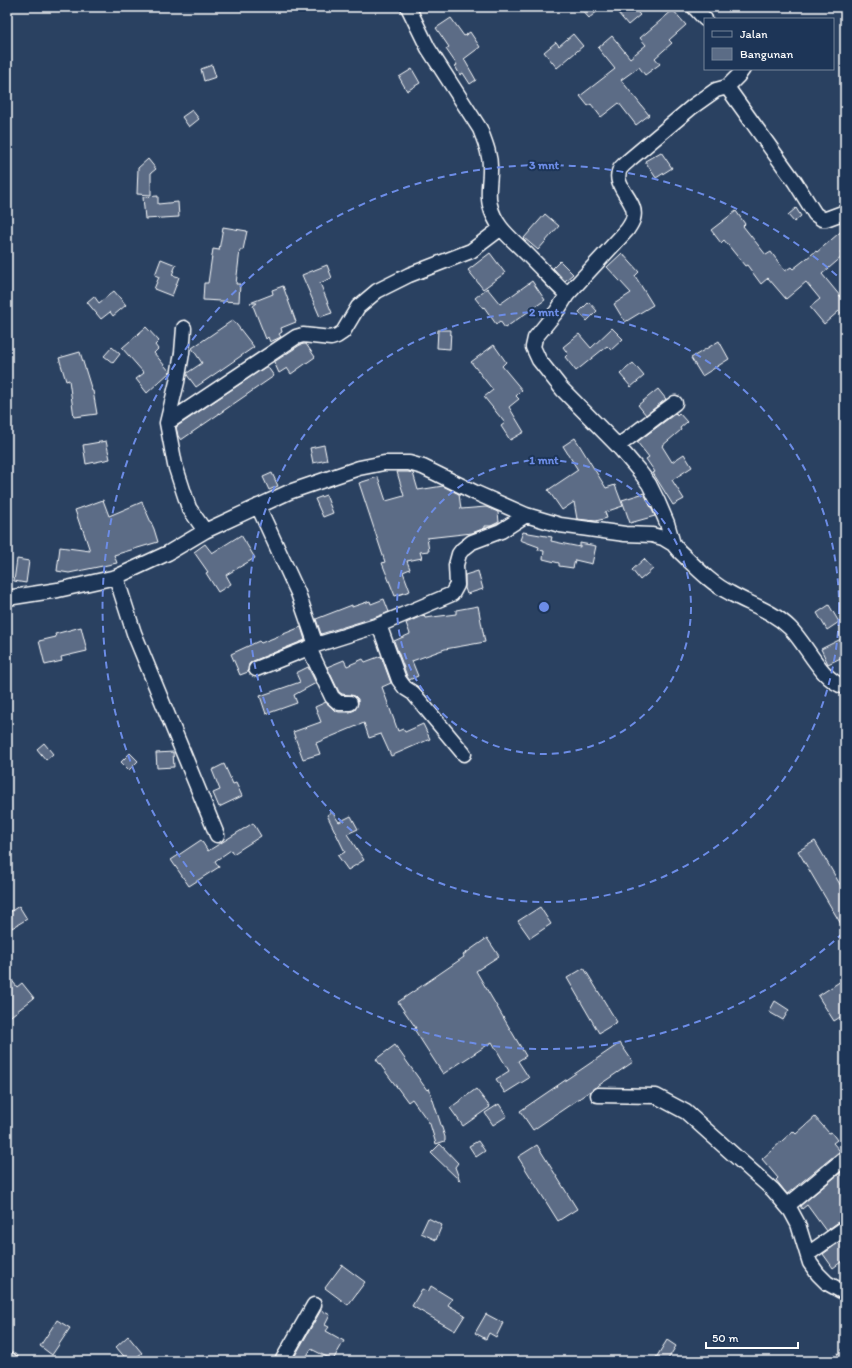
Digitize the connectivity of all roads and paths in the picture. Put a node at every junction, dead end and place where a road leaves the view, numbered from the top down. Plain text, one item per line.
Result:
1 (408, 7) edge
2 (694, 7) edge
3 (704, 18) edge
4 (742, 70) edge
5 (727, 87) junction
6 (845, 212) edge
7 (500, 229) junction
8 (567, 295) junction
9 (184, 328) dead end
10 (675, 403) dead end
11 (167, 423) junction
12 (618, 446) junction
13 (258, 506) junction
14 (526, 515) junction
15 (205, 532) junction
16 (673, 544) junction
17 (116, 577) junction
18 (7, 598) edge
19 (379, 625) junction
20 (313, 646) junction
21 (256, 668) dead end
22 (845, 687) edge
23 (350, 703) dead end
24 (464, 754) dead end
25 (217, 835) dead end
26 (598, 1095) dead end
27 (845, 1158) edge
28 (787, 1206) junction
29 (845, 1228) edge
30 (808, 1254) junction
31 (845, 1293) edge
32 (314, 1306) dead end
33 (845, 1348) edge
34 (7, 1359) edge
35 (11, 1361) edge
36 (282, 1361) edge
37 (778, 1361) edge

1 - 7 street
2 - 3 street
4 - 5 street
5 - 6 street
5 - 8 street
7 - 8 street
7 - 11 street
8 - 12 street
9 - 11 street
10 - 12 street
11 - 15 street
12 - 16 street
13 - 14 street
13 - 15 street
13 - 20 street
14 - 16 street
14 - 19 street
15 - 17 street
16 - 22 street
17 - 18 street
17 - 25 street
19 - 20 street
19 - 24 street
20 - 21 street
20 - 23 street
26 - 28 street
27 - 28 street
28 - 30 street
29 - 30 street
30 - 31 street
32 - 36 street
33 - 37 path
34 - 35 street

